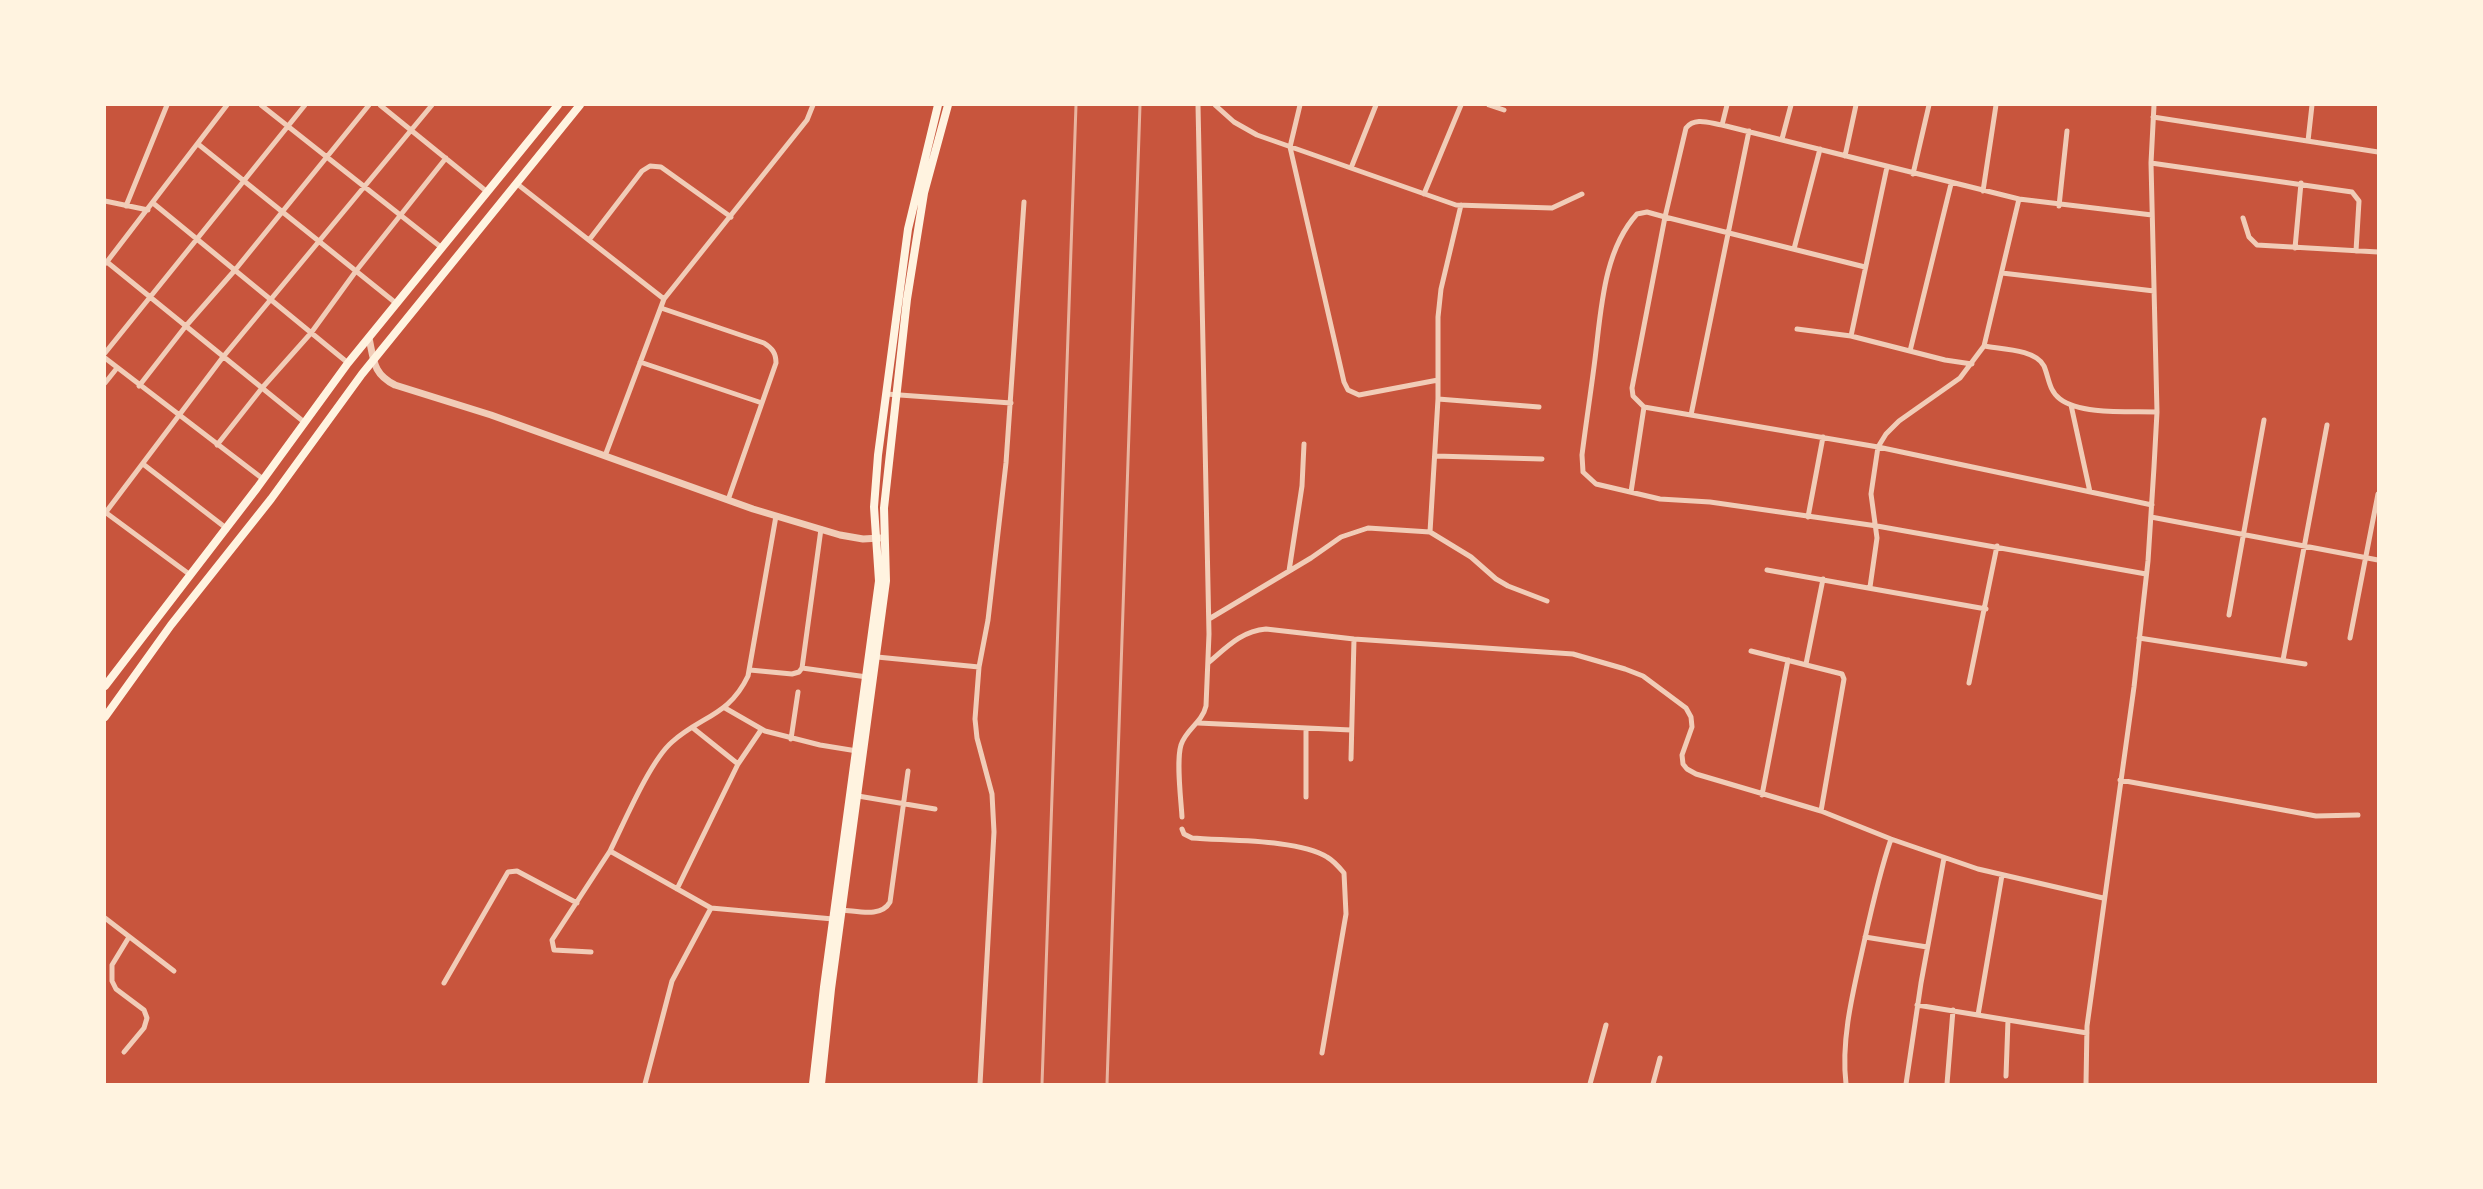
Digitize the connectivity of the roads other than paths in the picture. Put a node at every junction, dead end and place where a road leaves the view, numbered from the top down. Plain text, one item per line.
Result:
1 (167, 105) edge
2 (227, 105) edge
3 (261, 105) edge
4 (305, 105) edge
5 (369, 105) edge
6 (380, 105) edge
7 (432, 105) edge
8 (558, 105) edge
9 (580, 105) edge
10 (813, 105) edge
11 (938, 105) edge
12 (948, 105) edge
13 (1198, 105) edge
14 (1215, 105) edge
15 (1300, 105) edge
16 (1376, 105) edge
17 (1461, 105) edge
18 (1489, 105) edge
19 (1727, 105) edge
20 (1791, 105) edge
21 (1856, 105) edge
22 (1929, 105) edge
23 (1996, 105) edge
24 (2154, 105) edge
25 (2312, 105) edge
26 (1504, 110) dead end
27 (2153, 117) junction
28 (287, 125) junction
29 (1722, 125) junction
30 (412, 130) junction
31 (1749, 131) junction
32 (2067, 131) dead end
33 (1782, 139) junction
34 (2308, 141) junction
35 (198, 144) junction
36 (1290, 147) junction
37 (1820, 149) junction
38 (2378, 152) edge
39 (1845, 156) junction
40 (327, 157) junction
41 (446, 158) junction
42 (2151, 163) junction
43 (1887, 167) junction
44 (1351, 168) junction
45 (1913, 174) junction
46 (244, 181) junction
47 (516, 183) junction
48 (2301, 183) junction
49 (1951, 184) junction
50 (363, 186) junction
51 (486, 191) junction
52 (1983, 191) junction
53 (1424, 194) junction
54 (1581, 194) dead end
55 (2019, 200) junction
56 (105, 201) edge
57 (1024, 202) dead end
58 (153, 203) junction
59 (1461, 205) junction
60 (126, 206) junction
61 (2059, 206) junction
62 (148, 210) junction
63 (281, 211) junction
64 (2152, 214) junction
65 (400, 215) junction
66 (731, 217) junction
67 (1665, 217) junction
68 (2243, 218) dead end
69 (1727, 232) junction
70 (197, 239) junction
71 (589, 240) junction
72 (319, 241) junction
73 (442, 248) junction
74 (2295, 248) junction
75 (1794, 249) junction
76 (2356, 251) junction
77 (2378, 252) edge
78 (106, 263) edge
79 (1865, 267) junction
80 (235, 270) junction
81 (356, 271) junction
82 (2002, 273) junction
83 (2154, 291) junction
84 (150, 298) junction
85 (270, 299) junction
86 (664, 299) junction
87 (397, 304) junction
88 (661, 308) junction
89 (186, 327) junction
90 (1797, 329) dead end
91 (311, 333) junction
92 (1851, 336) junction
93 (369, 339) junction
94 (1984, 346) junction
95 (1910, 351) junction
96 (105, 353) edge
97 (223, 357) junction
98 (105, 358) edge
99 (374, 360) junction
100 (640, 362) junction
101 (348, 363) junction
102 (1972, 364) junction
103 (117, 368) junction
104 (1438, 380) junction
105 (105, 383) edge
106 (139, 386) junction
107 (262, 388) junction
108 (886, 394) junction
109 (896, 395) junction
110 (1438, 399) junction
111 (762, 403) junction
112 (1011, 403) junction
113 (2071, 405) junction
114 (1539, 407) dead end
115 (1644, 407) junction
116 (2157, 412) junction
117 (1691, 415) junction
118 (179, 417) junction
119 (2264, 420) dead end
120 (304, 422) junction
121 (2327, 425) dead end
122 (1823, 437) junction
123 (1304, 444) dead end
124 (217, 445) junction
125 (1878, 447) junction
126 (605, 456) junction
127 (1435, 456) junction
128 (1542, 459) dead end
129 (142, 464) junction
130 (263, 479) junction
131 (1631, 492) junction
132 (2090, 492) junction
133 (2378, 494) edge
134 (728, 500) junction
135 (2152, 505) junction
136 (105, 512) edge
137 (776, 516) junction
138 (1808, 517) junction
139 (2151, 517) junction
140 (1877, 526) junction
141 (225, 528) junction
142 (821, 530) junction
143 (1430, 532) junction
144 (2243, 535) junction
145 (885, 537) junction
146 (875, 538) junction
147 (1996, 546) junction
148 (2306, 546) junction
149 (2366, 557) junction
150 (2378, 560) edge
151 (1767, 570) dead end
152 (1289, 571) junction
153 (189, 574) junction
154 (2146, 574) junction
155 (1823, 579) junction
156 (1870, 587) junction
157 (1547, 601) dead end
158 (1986, 609) junction
159 (2229, 615) dead end
160 (1209, 619) junction
161 (2139, 638) junction
162 (2350, 638) dead end
163 (1354, 639) junction
164 (1751, 651) dead end
165 (877, 657) junction
166 (1788, 660) junction
167 (2283, 660) junction
168 (1208, 663) junction
169 (1806, 664) junction
170 (2305, 664) dead end
171 (979, 667) junction
172 (802, 668) junction
173 (750, 670) junction
174 (867, 676) junction
175 (1969, 683) dead end
176 (105, 686) edge
177 (798, 693) dead end
178 (724, 708) junction
179 (105, 717) edge
180 (1198, 723) junction
181 (693, 728) junction
182 (1306, 728) junction
183 (761, 730) junction
184 (1351, 730) junction
185 (791, 739) junction
186 (857, 751) junction
187 (1351, 759) dead end
188 (738, 764) junction
189 (908, 771) dead end
190 (2120, 780) junction
191 (1762, 795) junction
192 (858, 796) junction
193 (1306, 797) dead end
194 (904, 804) junction
195 (935, 809) dead end
196 (1821, 811) junction
197 (2358, 816) dead end
198 (1182, 817) dead end
199 (1182, 829) dead end
200 (1891, 839) junction
201 (610, 851) junction
202 (1944, 858) junction
203 (2002, 875) junction
204 (677, 889) junction
205 (2103, 898) junction
206 (577, 903) junction
207 (711, 908) junction
208 (842, 910) junction
209 (105, 918) edge
210 (833, 919) junction
211 (129, 937) junction
212 (1865, 937) junction
213 (1928, 948) junction
214 (591, 952) dead end
215 (174, 970) dead end
216 (444, 983) dead end
217 (1917, 1005) junction
218 (1953, 1010) junction
219 (1978, 1015) junction
220 (2008, 1020) junction
221 (1606, 1025) dead end
222 (2087, 1033) junction
223 (124, 1052) dead end
224 (1322, 1053) dead end
225 (1660, 1058) dead end
226 (2006, 1076) dead end
227 (645, 1084) edge
228 (813, 1084) edge
229 (821, 1084) edge
230 (981, 1084) edge
231 (1590, 1084) edge
232 (1653, 1084) edge
233 (1845, 1084) edge
234 (1906, 1084) edge
235 (1947, 1084) edge
236 (2086, 1084) edge

1 - 60 street
2 - 35 street
3 - 28 street
4 - 28 street
5 - 40 street
6 - 30 street
7 - 30 street
8 - 51 main road
9 - 47 main road
10 - 66 street
11 - 108 main road
12 - 109 main road
13 - 160 street
14 - 36 street
15 - 36 street
16 - 44 street
17 - 53 street
18 - 26 street
19 - 29 street
20 - 33 street
21 - 39 street
22 - 45 street
23 - 52 street
24 - 27 street
25 - 34 street
27 - 34 street
27 - 42 street
28 - 40 street
28 - 46 street
29 - 31 street
29 - 67 street
30 - 41 street
30 - 50 street
31 - 33 street
31 - 69 street
32 - 61 street
33 - 37 street
34 - 38 street
35 - 46 street
35 - 58 street
36 - 44 street
36 - 104 street
37 - 39 street
37 - 75 street
39 - 43 street
40 - 50 street
40 - 63 street
41 - 51 street
41 - 65 street
42 - 48 street
42 - 64 street
43 - 45 street
43 - 79 street
44 - 53 street
45 - 49 street
46 - 63 street
46 - 70 street
47 - 71 street
47 - 99 main road
48 - 74 street
48 - 76 street
49 - 52 street
49 - 95 street
50 - 65 street
50 - 72 street
51 - 73 main road
52 - 55 street
53 - 59 street
54 - 59 street
55 - 61 street
55 - 82 street
56 - 60 street
57 - 112 street
58 - 62 street
58 - 70 street
59 - 104 street
60 - 62 street
61 - 64 street
62 - 78 street
63 - 72 street
63 - 80 street
64 - 83 street
65 - 73 street
65 - 81 street
66 - 71 street
66 - 86 street
67 - 69 street
67 - 115 street
67 - 131 street
68 - 74 street
69 - 75 street
69 - 117 street
70 - 80 street
70 - 84 street
71 - 86 street
72 - 81 street
72 - 85 street
73 - 87 main road
74 - 76 street
75 - 79 street
76 - 77 street
78 - 84 street
79 - 92 street
80 - 85 street
80 - 89 street
81 - 87 street
81 - 91 street
82 - 83 street
82 - 94 street
83 - 116 street
84 - 89 street
84 - 96 street
85 - 91 street
85 - 97 street
86 - 88 street
87 - 93 main road
88 - 100 street
88 - 111 street
89 - 97 street
89 - 106 street
90 - 92 street
91 - 101 street
91 - 107 street
92 - 95 street
93 - 99 street
93 - 101 main road
94 - 102 street
94 - 113 street
95 - 102 street
97 - 107 street
97 - 118 street
98 - 103 street
99 - 126 street
99 - 179 main road
100 - 111 street
100 - 126 street
101 - 120 main road
102 - 125 street
103 - 105 street
103 - 106 street
104 - 110 street
106 - 118 street
107 - 120 street
107 - 124 street
108 - 109 street
108 - 146 main road
109 - 112 street
109 - 145 main road
110 - 114 street
110 - 127 street
111 - 134 street
112 - 171 street
113 - 116 street
113 - 132 street
115 - 117 street
115 - 131 street
116 - 135 street
117 - 122 street
118 - 124 street
118 - 129 street
119 - 144 street
120 - 130 main road
121 - 148 street
122 - 125 street
122 - 138 street
123 - 152 street
124 - 130 street
125 - 132 street
125 - 140 street
126 - 134 street
127 - 128 street
127 - 143 street
129 - 136 street
129 - 141 street
130 - 141 main road
131 - 138 street
132 - 135 street
133 - 149 street
134 - 137 street
135 - 139 street
136 - 153 street
137 - 142 street
137 - 173 street
138 - 140 street
139 - 144 street
139 - 154 street
140 - 147 street
140 - 156 street
141 - 153 main road
142 - 146 street
142 - 172 street
143 - 152 street
143 - 157 street
144 - 148 street
144 - 159 street
145 - 146 street
145 - 165 main road
146 - 174 main road
147 - 154 street
147 - 158 street
148 - 149 street
148 - 167 street
149 - 150 street
149 - 162 street
151 - 155 street
152 - 160 street
153 - 176 main road
154 - 161 street
155 - 156 street
155 - 169 street
156 - 158 street
158 - 175 street
160 - 168 street
161 - 167 street
161 - 190 street
163 - 168 street
163 - 184 street
163 - 191 street
164 - 166 street
165 - 171 street
165 - 192 main road
166 - 169 street
166 - 191 street
167 - 170 street
168 - 180 street
169 - 196 street
171 - 230 street
172 - 173 street
172 - 174 street
173 - 178 street
174 - 186 main road
177 - 185 street
178 - 181 street
178 - 183 street
180 - 182 street
180 - 198 street
181 - 188 street
181 - 201 street
182 - 184 street
182 - 193 street
183 - 185 street
183 - 188 street
184 - 187 street
185 - 186 street
186 - 210 main road
188 - 204 street
189 - 194 street
190 - 197 street
190 - 205 street
191 - 196 street
192 - 194 street
192 - 208 main road
194 - 195 street
194 - 208 street
196 - 200 street
199 - 224 street
200 - 202 street
200 - 212 street
201 - 204 street
201 - 206 street
202 - 203 street
202 - 213 street
203 - 205 street
203 - 219 street
204 - 207 street
205 - 222 street
206 - 214 street
206 - 216 street
207 - 210 street
207 - 227 street
208 - 229 main road
209 - 211 street
210 - 228 main road
211 - 215 street
211 - 223 street
212 - 213 street
212 - 233 street
213 - 217 street
217 - 218 street
217 - 234 street
218 - 219 street
218 - 235 street
219 - 220 street
220 - 222 street
220 - 226 street
221 - 231 street
222 - 236 street
225 - 232 street

